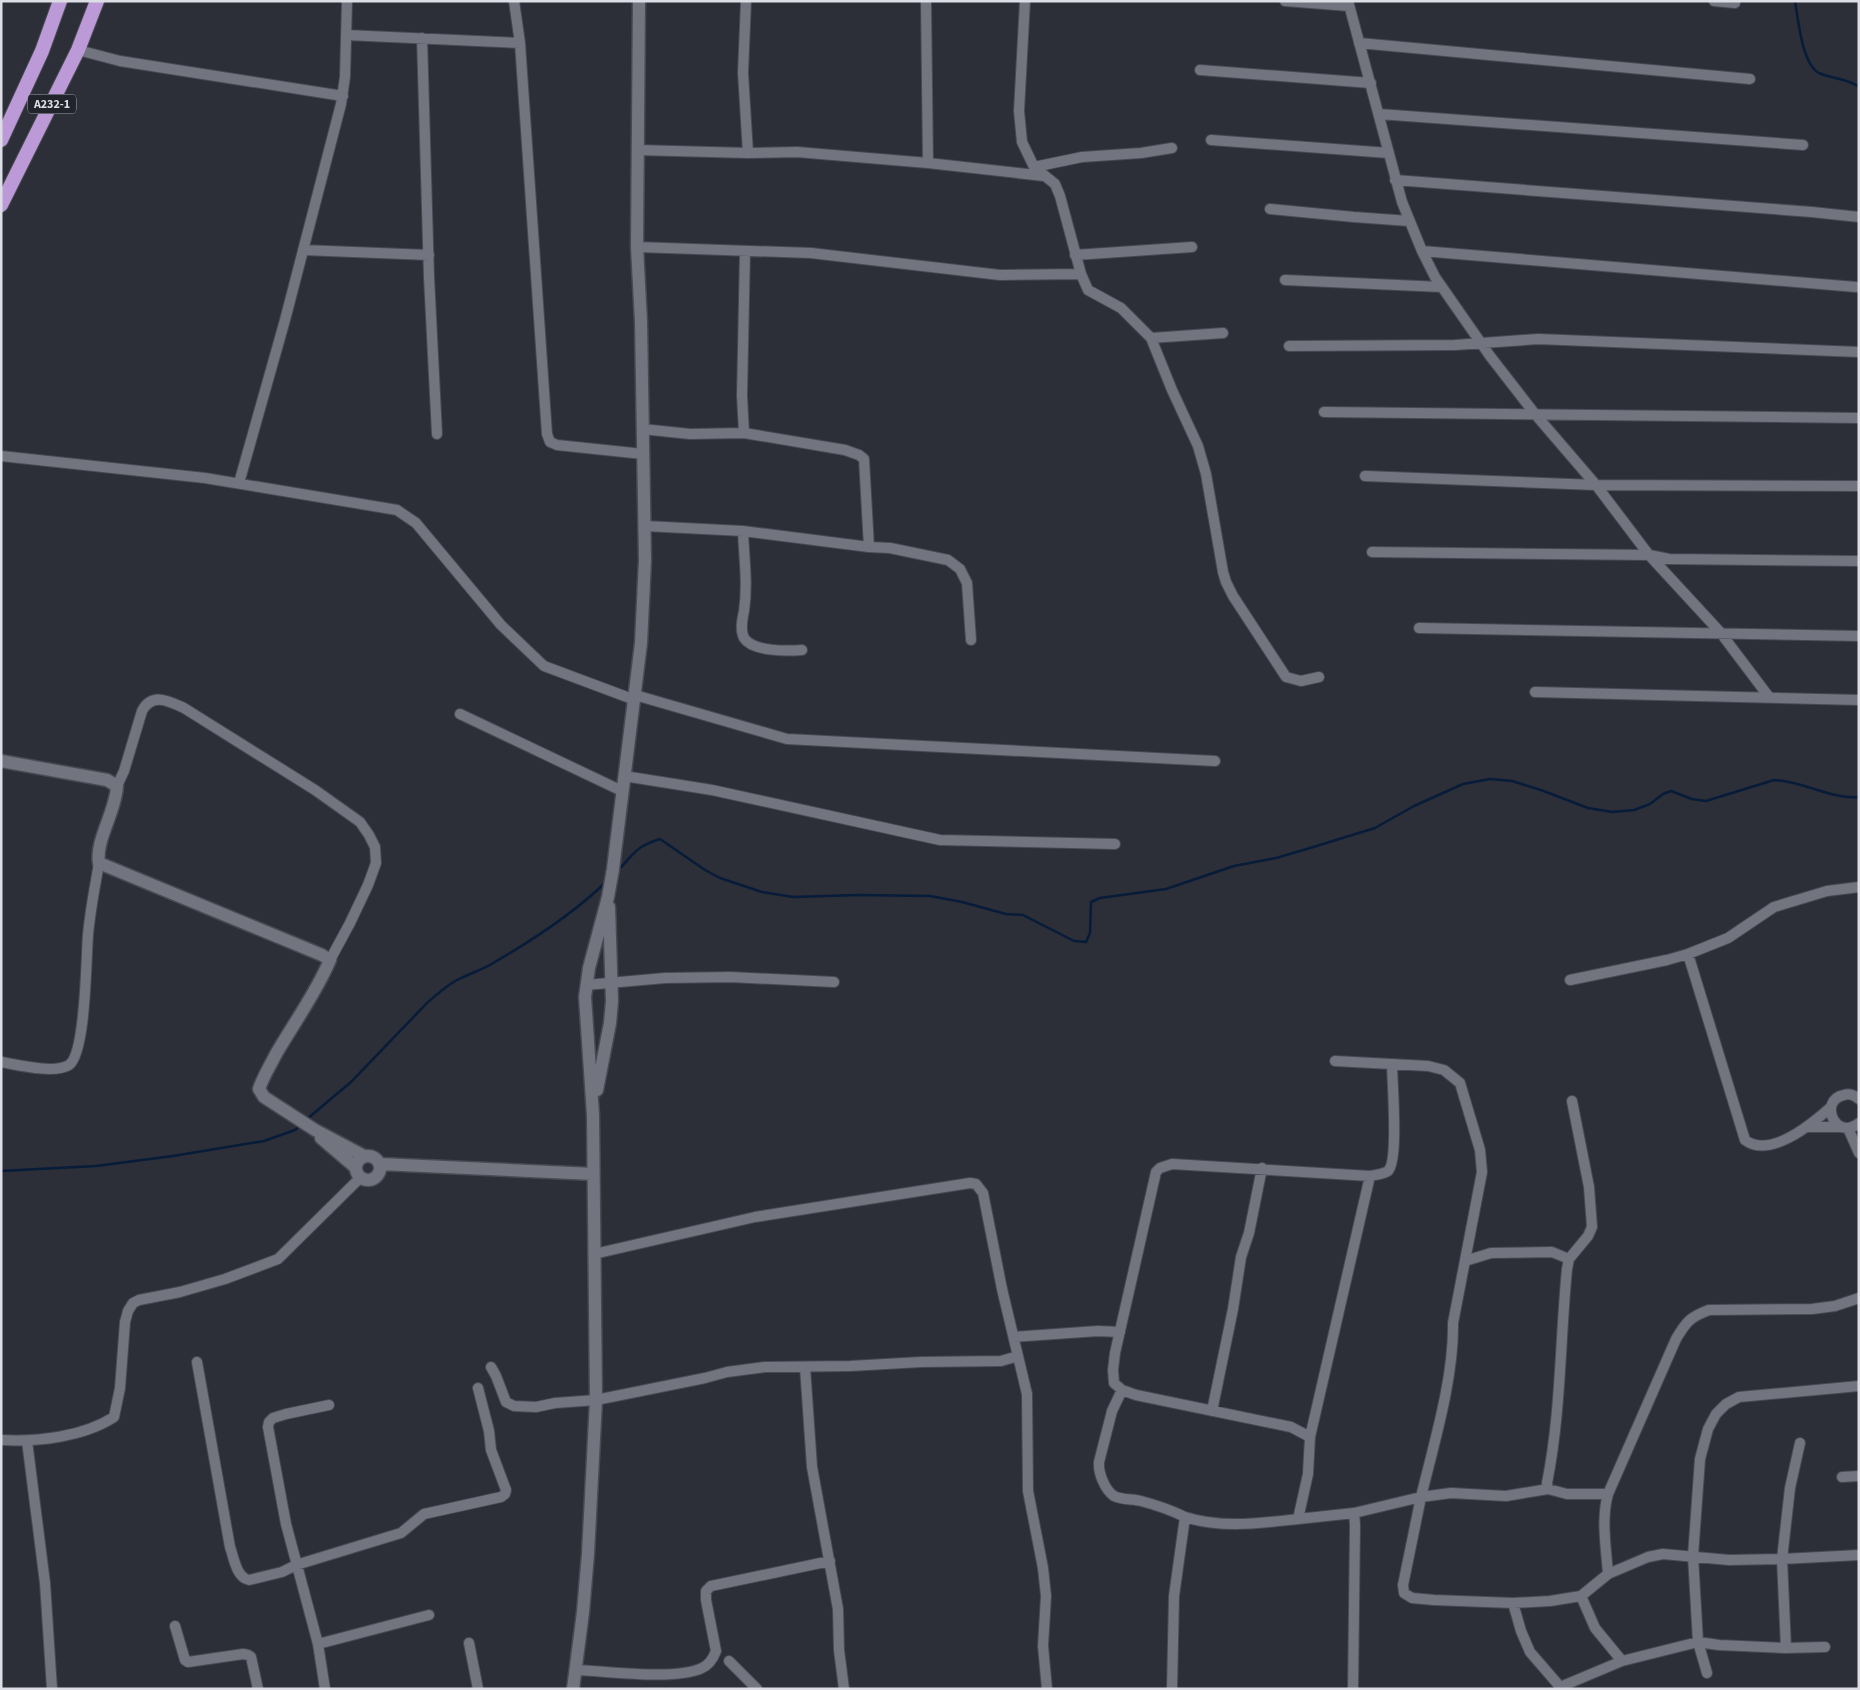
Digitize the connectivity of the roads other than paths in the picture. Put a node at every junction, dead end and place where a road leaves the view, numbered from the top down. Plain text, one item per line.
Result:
1 (60, 1) edge
2 (97, 1) edge
3 (347, 1) edge
4 (514, 1) edge
5 (639, 1) edge
6 (746, 1) edge
7 (926, 1) edge
8 (1025, 1) edge
9 (1285, 1) edge
10 (1714, 1) edge
11 (1735, 3) dead end
12 (1348, 4) edge
13 (346, 34) junction
14 (422, 38) junction
15 (1359, 43) junction
16 (520, 44) junction
17 (78, 50) junction
18 (1200, 70) dead end
19 (1750, 79) dead end
20 (1371, 83) junction
21 (343, 96) junction
22 (1379, 114) junction
23 (1, 140) edge
24 (1211, 140) dead end
25 (1803, 145) dead end
26 (1172, 148) dead end
27 (636, 150) junction
28 (748, 153) junction
29 (1389, 153) junction
30 (928, 163) junction
31 (1034, 167) junction
32 (1045, 176) junction
33 (1395, 180) junction
34 (1, 205) edge
35 (1270, 209) dead end
36 (1859, 217) edge
37 (1409, 221) junction
38 (637, 247) junction
39 (1192, 247) dead end
40 (304, 250) junction
41 (745, 251) junction
42 (1422, 251) junction
43 (429, 254) junction
44 (1075, 255) junction
45 (1080, 274) junction
46 (1285, 280) dead end
47 (1856, 287) dead end
48 (1442, 288) junction
49 (1223, 333) dead end
50 (1151, 338) junction
51 (1480, 342) junction
52 (1289, 346) dead end
53 (1859, 352) edge
54 (1324, 412) dead end
55 (1535, 414) junction
56 (1859, 418) edge
57 (642, 429) junction
58 (744, 433) junction
59 (437, 434) dead end
60 (643, 454) junction
61 (1, 456) edge
62 (1365, 476) dead end
63 (238, 483) junction
64 (1596, 485) junction
65 (1859, 486) edge
66 (645, 526) junction
67 (742, 531) junction
68 (869, 547) junction
69 (1372, 552) dead end
70 (1650, 555) junction
71 (1859, 561) edge
72 (1419, 628) dead end
73 (1720, 632) junction
74 (1859, 636) edge
75 (971, 640) dead end
76 (802, 650) dead end
77 (1319, 678) dead end
78 (1535, 692) dead end
79 (635, 697) junction
80 (1769, 697) junction
81 (1859, 700) edge
82 (460, 714) dead end
83 (1, 761) edge
84 (1215, 761) dead end
85 (624, 776) junction
86 (117, 786) junction
87 (622, 791) junction
88 (1115, 844) dead end
89 (99, 863) junction
90 (1859, 887) edge
91 (608, 897) junction
92 (1688, 954) junction
93 (330, 960) junction
94 (1570, 980) dead end
95 (612, 982) junction
96 (834, 982) dead end
97 (586, 985) junction
98 (1334, 1060) dead end
99 (1, 1062) edge
100 (1392, 1064) junction
101 (1858, 1097) edge
102 (1572, 1101) dead end
103 (1831, 1107) junction
104 (593, 1115) junction
105 (1859, 1123) edge
106 (1807, 1127) junction
107 (1845, 1127) junction
108 (315, 1130) junction
109 (1859, 1153) edge
110 (364, 1156) junction
111 (380, 1164) junction
112 (1262, 1168) junction
113 (358, 1173) junction
114 (593, 1174) junction
115 (1370, 1176) junction
116 (594, 1254) junction
117 (1569, 1259) junction
118 (1464, 1261) junction
119 (1859, 1298) edge
120 (1120, 1332) junction
121 (1014, 1337) junction
122 (1018, 1356) junction
123 (197, 1362) dead end
124 (491, 1367) dead end
125 (805, 1367) junction
126 (1859, 1386) edge
127 (478, 1388) dead end
128 (1122, 1390) junction
129 (596, 1400) junction
130 (329, 1406) dead end
131 (1212, 1410) junction
132 (1310, 1437) junction
133 (1, 1440) edge
134 (27, 1441) junction
135 (1800, 1443) dead end
136 (1859, 1476) edge
137 (1842, 1477) dead end
138 (1548, 1488) junction
139 (1608, 1494) junction
140 (1421, 1497) junction
141 (1354, 1513) junction
142 (1185, 1517) junction
143 (1298, 1519) junction
144 (1859, 1555) edge
145 (1693, 1556) junction
146 (1782, 1559) junction
147 (830, 1561) junction
148 (296, 1566) junction
149 (1608, 1574) junction
150 (1581, 1596) junction
151 (1513, 1603) junction
152 (429, 1615) dead end
153 (175, 1626) dead end
154 (1698, 1642) junction
155 (318, 1644) junction
156 (469, 1644) dead end
157 (1825, 1647) dead end
158 (1786, 1648) junction
159 (729, 1661) dead end
160 (1622, 1661) junction
161 (575, 1670) junction
162 (1707, 1673) dead end
163 (1561, 1688) edge
164 (52, 1689) edge
165 (258, 1689) edge
166 (325, 1689) edge
167 (478, 1689) edge
168 (573, 1689) edge
169 (757, 1689) edge
170 (844, 1689) edge
171 (1047, 1689) edge
172 (1172, 1689) edge
173 (1353, 1689) edge

1 - 23 highway, A232-1
2 - 17 highway, A232-1
3 - 13 street
4 - 16 street
5 - 27 street
6 - 28 street
7 - 30 street
8 - 31 street
9 - 12 street
10 - 11 street
12 - 15 street
13 - 14 street
13 - 21 street
14 - 16 street
14 - 43 street
15 - 19 street
15 - 20 street
16 - 60 street
17 - 21 street
17 - 34 highway, A232-1
18 - 20 street
20 - 22 street
21 - 40 street
22 - 25 street
22 - 29 street
24 - 29 street
26 - 31 street
27 - 28 street
27 - 38 street
28 - 30 street
29 - 33 street
30 - 32 street
31 - 32 street
32 - 44 street
33 - 36 street
33 - 37 street
35 - 37 street
37 - 42 street
38 - 41 street
38 - 57 street
39 - 44 street
40 - 43 street
40 - 63 street
41 - 45 street
41 - 58 street
42 - 47 street
42 - 48 street
43 - 59 street
44 - 45 street
45 - 50 street
46 - 48 street
48 - 51 street
49 - 50 street
50 - 77 street
51 - 52 street
51 - 53 street
51 - 55 street
54 - 55 street
55 - 56 street
55 - 64 street
57 - 58 street
57 - 60 street
58 - 68 street
60 - 66 street
61 - 63 street
62 - 64 street
63 - 79 street
64 - 65 street
64 - 70 street
66 - 67 street
66 - 79 street
67 - 68 street
67 - 76 street
68 - 75 street
69 - 70 street
70 - 71 street
70 - 73 street
72 - 73 street
73 - 74 street
73 - 80 street
78 - 80 street
79 - 84 street
79 - 85 street
80 - 81 street
82 - 87 street
83 - 86 street
85 - 87 street
85 - 88 street
86 - 89 street
86 - 93 street
87 - 91 street
89 - 93 street
89 - 99 street
90 - 92 street
91 - 95 street
91 - 97 street
92 - 94 street
92 - 106 street
93 - 108 street
95 - 96 street
95 - 97 street
95 - 104 street
97 - 104 street
98 - 100 street
100 - 115 street
100 - 118 street
101 - 103 street
102 - 117 street
103 - 106 street
103 - 107 street
104 - 114 street
105 - 107 street
106 - 107 street
107 - 109 street
108 - 110 street
108 - 113 street
110 - 111 street
110 - 113 street
111 - 113 street
111 - 114 street
112 - 115 street
112 - 120 street
112 - 131 street
113 - 134 street
114 - 116 street
115 - 132 street
116 - 121 street
116 - 129 street
117 - 118 street
117 - 138 street
118 - 140 street
119 - 139 street
120 - 121 street
120 - 128 street
121 - 122 street
122 - 125 street
122 - 171 street
123 - 148 street
124 - 129 street
125 - 129 street
125 - 147 street
126 - 145 street
127 - 148 street
128 - 131 street
128 - 142 street
129 - 161 street
130 - 148 street
131 - 132 street
132 - 143 street
133 - 134 street
134 - 164 street
135 - 146 street
136 - 137 street
138 - 139 street
138 - 140 street
139 - 149 street
140 - 141 street
140 - 151 street
141 - 143 street
141 - 173 street
142 - 143 street
142 - 172 street
144 - 146 street
145 - 146 street
145 - 149 street
145 - 154 street
146 - 158 street
147 - 161 street
147 - 170 street
148 - 155 street
149 - 150 street
150 - 151 street
150 - 160 street
151 - 163 street
152 - 155 street
153 - 165 street
154 - 158 street
154 - 160 street
154 - 162 street
155 - 166 street
156 - 167 street
157 - 158 street
159 - 169 street
160 - 163 street
161 - 168 street

